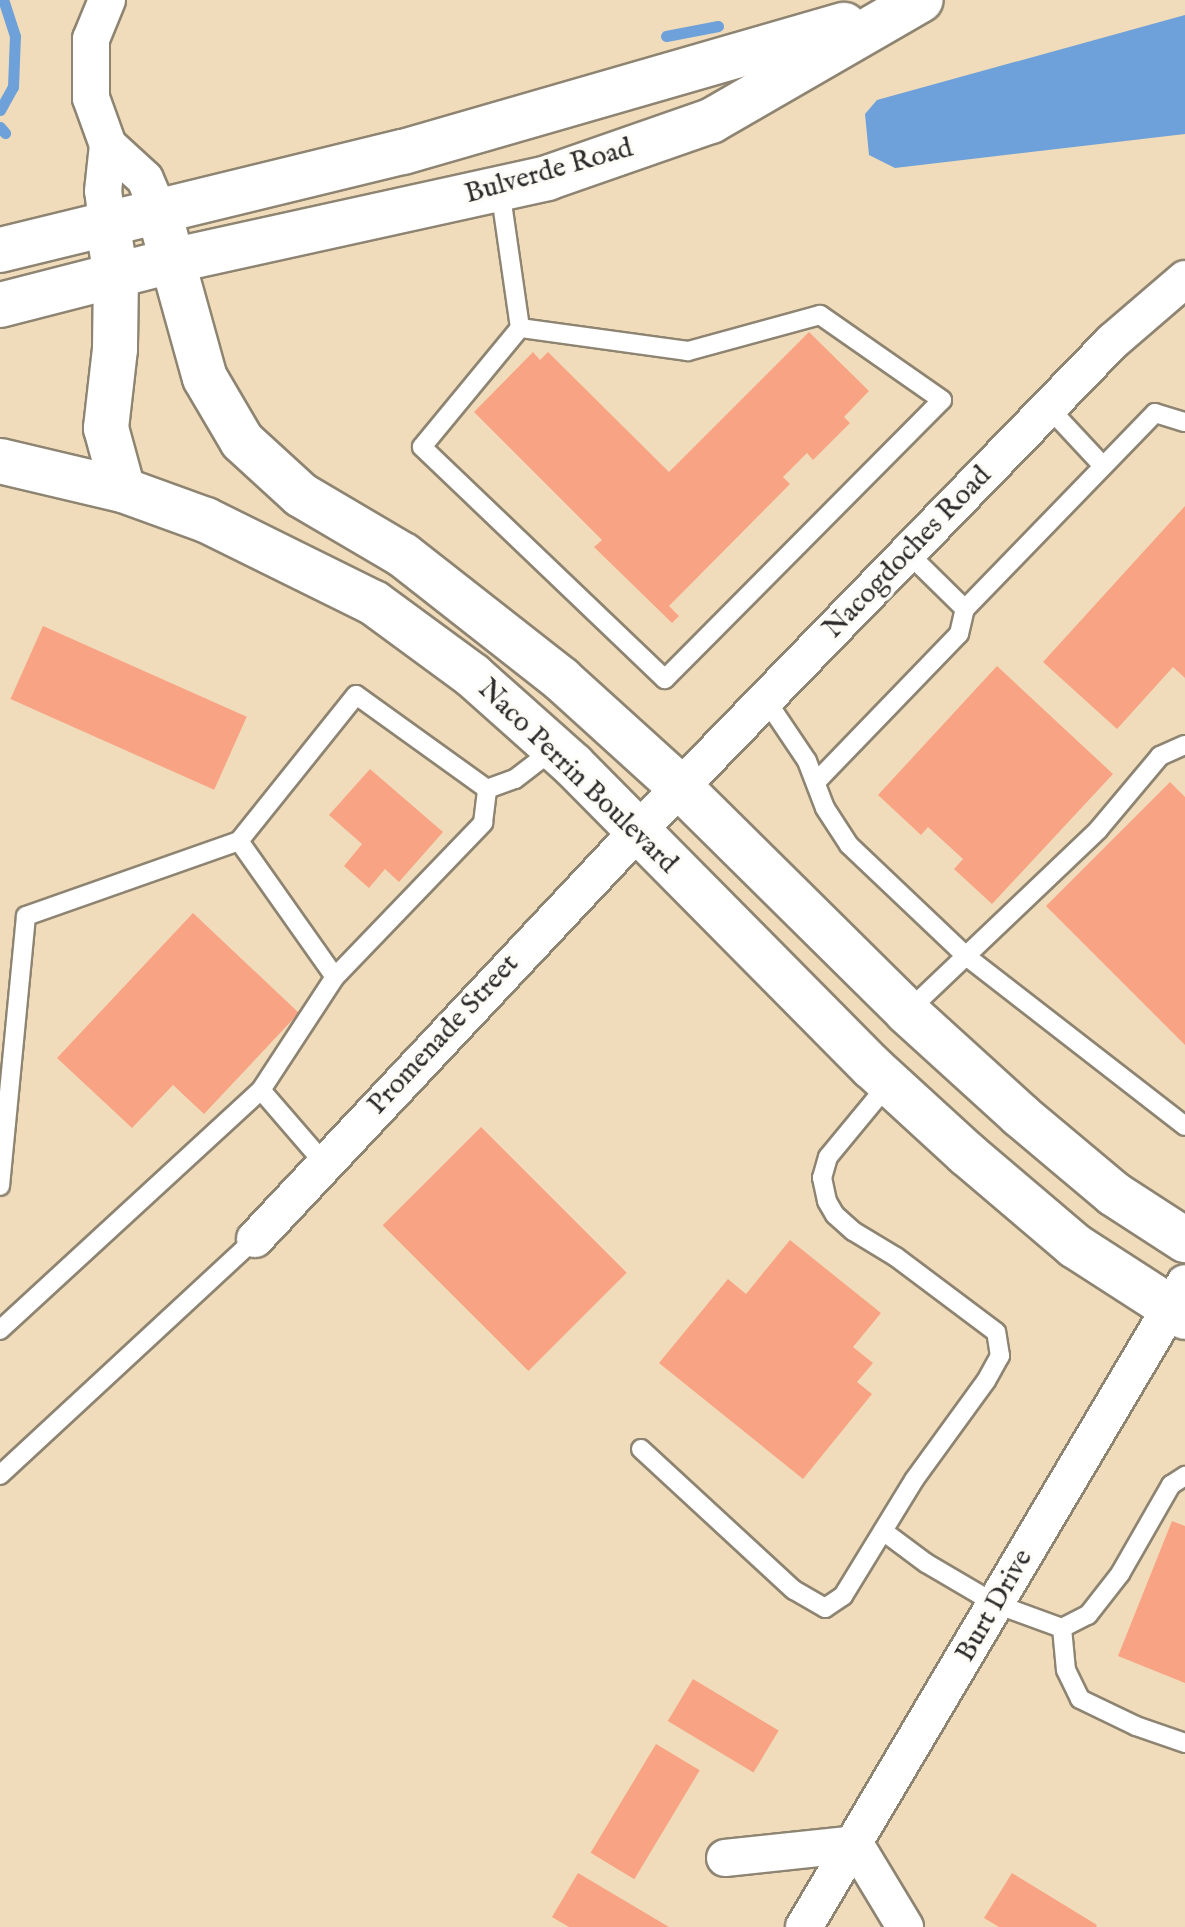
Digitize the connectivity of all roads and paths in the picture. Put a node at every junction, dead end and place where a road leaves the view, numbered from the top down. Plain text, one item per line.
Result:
1 (107, 0) edge
2 (911, 5) edge
3 (108, 145) junction
4 (500, 189) junction
5 (158, 209) junction
6 (107, 222) junction
7 (0, 250) edge
8 (171, 261) junction
9 (116, 275) junction
10 (1185, 279) edge
11 (0, 305) edge
12 (520, 328) junction
13 (1049, 408) junction
14 (1185, 422) edge
15 (0, 461) edge
16 (1103, 466) junction
17 (123, 490) junction
18 (908, 553) junction
19 (965, 609) junction
20 (766, 700) junction
21 (1185, 745) edge
22 (554, 749) junction
23 (816, 782) junction
24 (681, 788) junction
25 (487, 789) junction
26 (636, 833) junction
27 (239, 841) junction
28 (966, 956) junction
29 (335, 977) junction
30 (907, 1012) junction
31 (889, 1083) junction
32 (261, 1090) junction
33 (1185, 1126) edge
34 (324, 1163) junction
35 (0, 1186) edge
36 (255, 1239) joint
37 (1185, 1240) edge
38 (1180, 1303) edge
39 (0, 1330) edge
40 (641, 1449) dead end
41 (0, 1475) edge
42 (1185, 1476) edge
43 (883, 1531) junction
44 (996, 1604) junction
45 (1062, 1628) junction
46 (1185, 1743) edge
47 (855, 1844) junction
48 (725, 1858) dead end
49 (804, 1927) edge
50 (905, 1927) edge

1 - 3 street
2 - 4 main road, Bulverde Road
2 - 5 main road, Bulverde Road
3 - 5 street
3 - 6 street
4 - 8 main road, Bulverde Road
4 - 12 lane
5 - 6 main road
5 - 8 main road, Naco Perrin Boulevard
6 - 7 main road
6 - 9 main road
8 - 9 main road
8 - 24 main road, Naco Perrin Boulevard
9 - 11 main road
9 - 17 main road
10 - 13 street, Nacogdoches Road
12 - 12 lane
13 - 16 lane
13 - 18 street, Nacogdoches Road
14 - 16 lane
15 - 17 main road, Naco Perrin Boulevard
16 - 19 lane
17 - 22 main road, Naco Perrin Boulevard
18 - 19 lane
18 - 20 street, Nacogdoches Road
19 - 23 lane
20 - 23 lane
20 - 24 street, Nacogdoches Road
21 - 28 lane
22 - 25 lane
22 - 26 main road, Naco Perrin Boulevard
23 - 28 lane
24 - 26 street, Nacogdoches Road
24 - 30 main road, Naco Perrin Boulevard
25 - 27 lane
25 - 29 lane
26 - 31 main road, Naco Perrin Boulevard
26 - 34 street, Promenade Street
27 - 29 lane
27 - 35 lane
28 - 30 lane
28 - 33 lane
29 - 32 lane
30 - 37 main road, Naco Perrin Boulevard
31 - 38 main road, Naco Perrin Boulevard
31 - 43 lane
32 - 34 lane
32 - 39 lane
34 - 36 street, Promenade Street
36 - 41 lane
38 - 44 street, Burt Drive
40 - 43 lane
42 - 45 lane
43 - 44 lane
44 - 45 lane
44 - 47 street, Burt Drive
45 - 46 lane
47 - 48 street
47 - 49 street, Burt Drive
47 - 50 street

